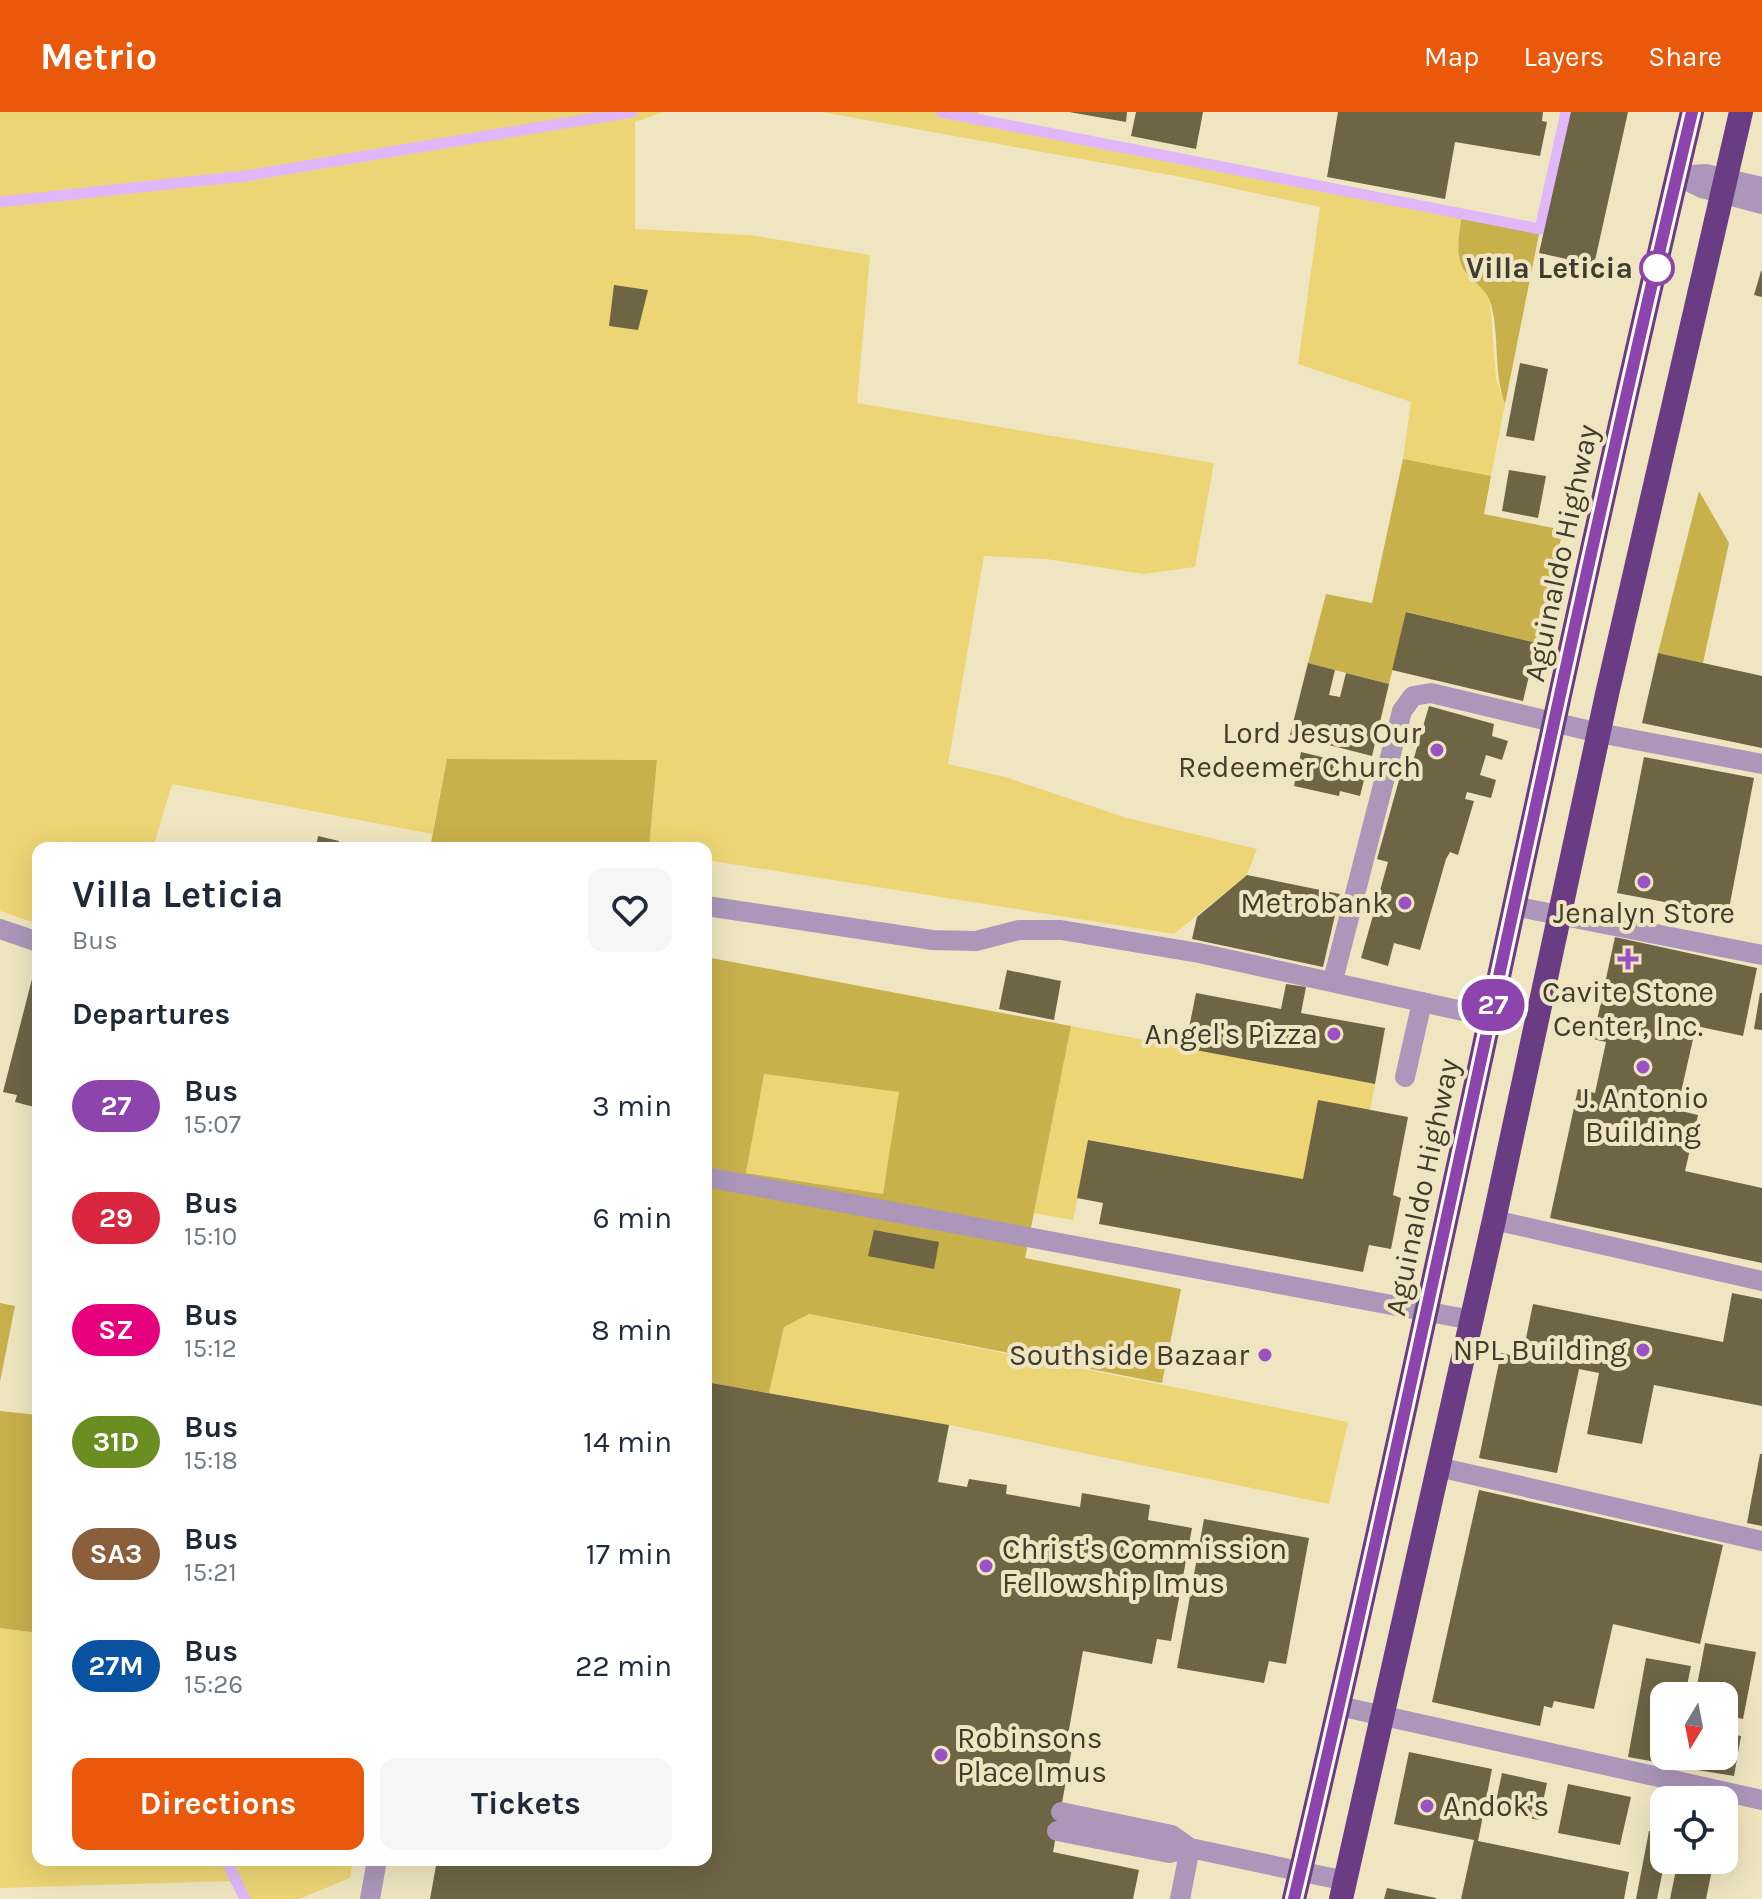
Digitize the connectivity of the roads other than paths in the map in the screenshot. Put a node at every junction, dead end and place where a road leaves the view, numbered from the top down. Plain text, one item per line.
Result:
1 (1692, 112) edge
2 (1739, 112) edge
3 (1678, 176) junction
4 (1724, 186) junction
5 (1762, 187) edge
6 (1762, 204) edge
7 (1555, 724) junction
8 (1599, 733) junction
9 (1762, 764) edge
10 (1513, 906) junction
11 (712, 907) edge
12 (1559, 915) junction
13 (0, 929) edge
14 (32, 940) edge
15 (1762, 955) edge
16 (1333, 980) junction
17 (1422, 1002) junction
18 (1490, 1017) junction
19 (1405, 1077) dead end
20 (712, 1178) edge
21 (1494, 1220) junction
22 (1762, 1281) edge
23 (1429, 1310) junction
24 (1472, 1320) junction
25 (1438, 1467) junction
26 (1762, 1541) edge
27 (1339, 1706) junction
28 (1382, 1716) junction
29 (1762, 1800) edge
30 (1059, 1822) dead end
31 (1190, 1848) junction
32 (376, 1866) edge
33 (1301, 1872) junction
34 (1344, 1890) edge
35 (370, 1899) edge
36 (1180, 1899) edge
37 (1294, 1899) edge

1 - 3 highway, Aguinaldo Highway
2 - 4 highway
3 - 4 street
3 - 7 highway, Aguinaldo Highway
4 - 5 street
4 - 6 street
4 - 8 highway
7 - 8 street
7 - 10 highway, Aguinaldo Highway
7 - 16 street
8 - 9 street
8 - 12 highway
10 - 12 street
10 - 18 highway, Aguinaldo Highway
11 - 16 street
12 - 15 street
12 - 21 highway
13 - 14 street
16 - 17 street
17 - 18 street
17 - 19 street
18 - 23 highway, Aguinaldo Highway
20 - 23 street
21 - 22 street
21 - 24 highway
23 - 24 street
23 - 27 highway, Aguinaldo Highway
24 - 25 highway
25 - 26 street
25 - 28 highway
27 - 28 street
27 - 33 highway, Aguinaldo Highway
28 - 29 street
28 - 34 highway
30 - 31 street
31 - 33 street
31 - 36 street
32 - 35 street
33 - 34 street
33 - 37 highway, Aguinaldo Highway

